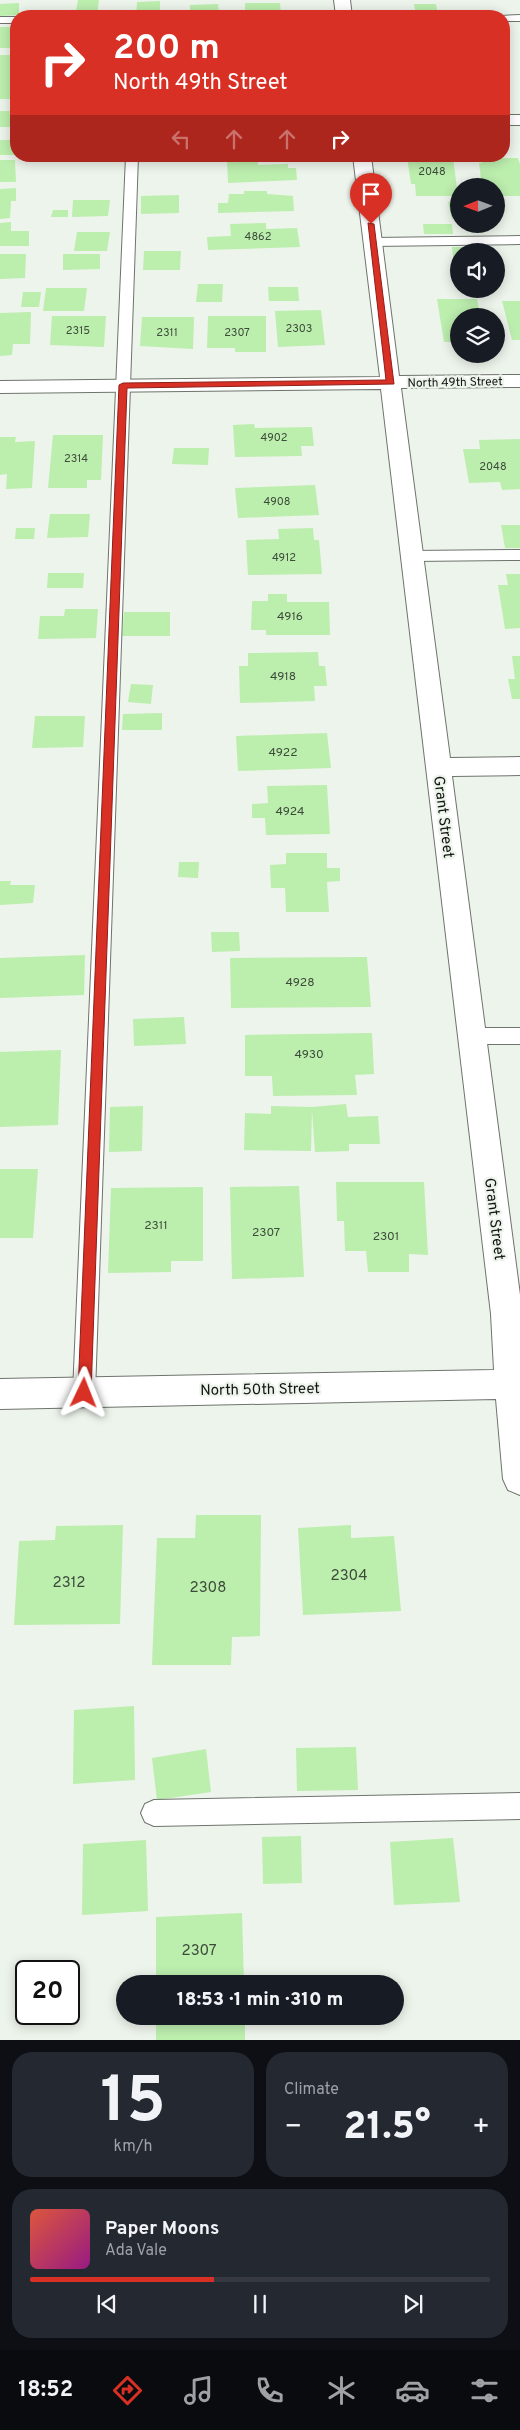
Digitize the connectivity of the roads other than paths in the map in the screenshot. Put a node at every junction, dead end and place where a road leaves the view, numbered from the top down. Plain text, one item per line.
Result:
1 (132, 162) edge
2 (363, 162) edge
3 (520, 240) edge
4 (373, 242) junction
5 (520, 381) edge
6 (391, 383) junction
7 (123, 385) junction
8 (0, 387) edge
9 (520, 555) edge
10 (412, 556) junction
11 (520, 766) edge
12 (438, 767) junction
13 (472, 1036) junction
14 (520, 1036) edge
15 (515, 1384) edge
16 (84, 1393) junction
17 (0, 1394) edge
18 (520, 1479) edge
19 (520, 1806) edge
20 (154, 1813) dead end

1 - 7 lane
2 - 4 street, Grant Street
3 - 4 lane
4 - 6 street, Grant Street
5 - 6 street, North 49th Street
6 - 7 street, North 49th Street
6 - 10 street, Grant Street
7 - 8 street, North 49th Street
7 - 16 lane
9 - 10 lane
10 - 12 street, Grant Street
11 - 12 street
12 - 13 street, Grant Street
13 - 14 lane
13 - 15 street, Grant Street
15 - 16 street, North 50th Street
15 - 18 street, Grant Street
16 - 17 street, North 50th Street
19 - 20 lane

